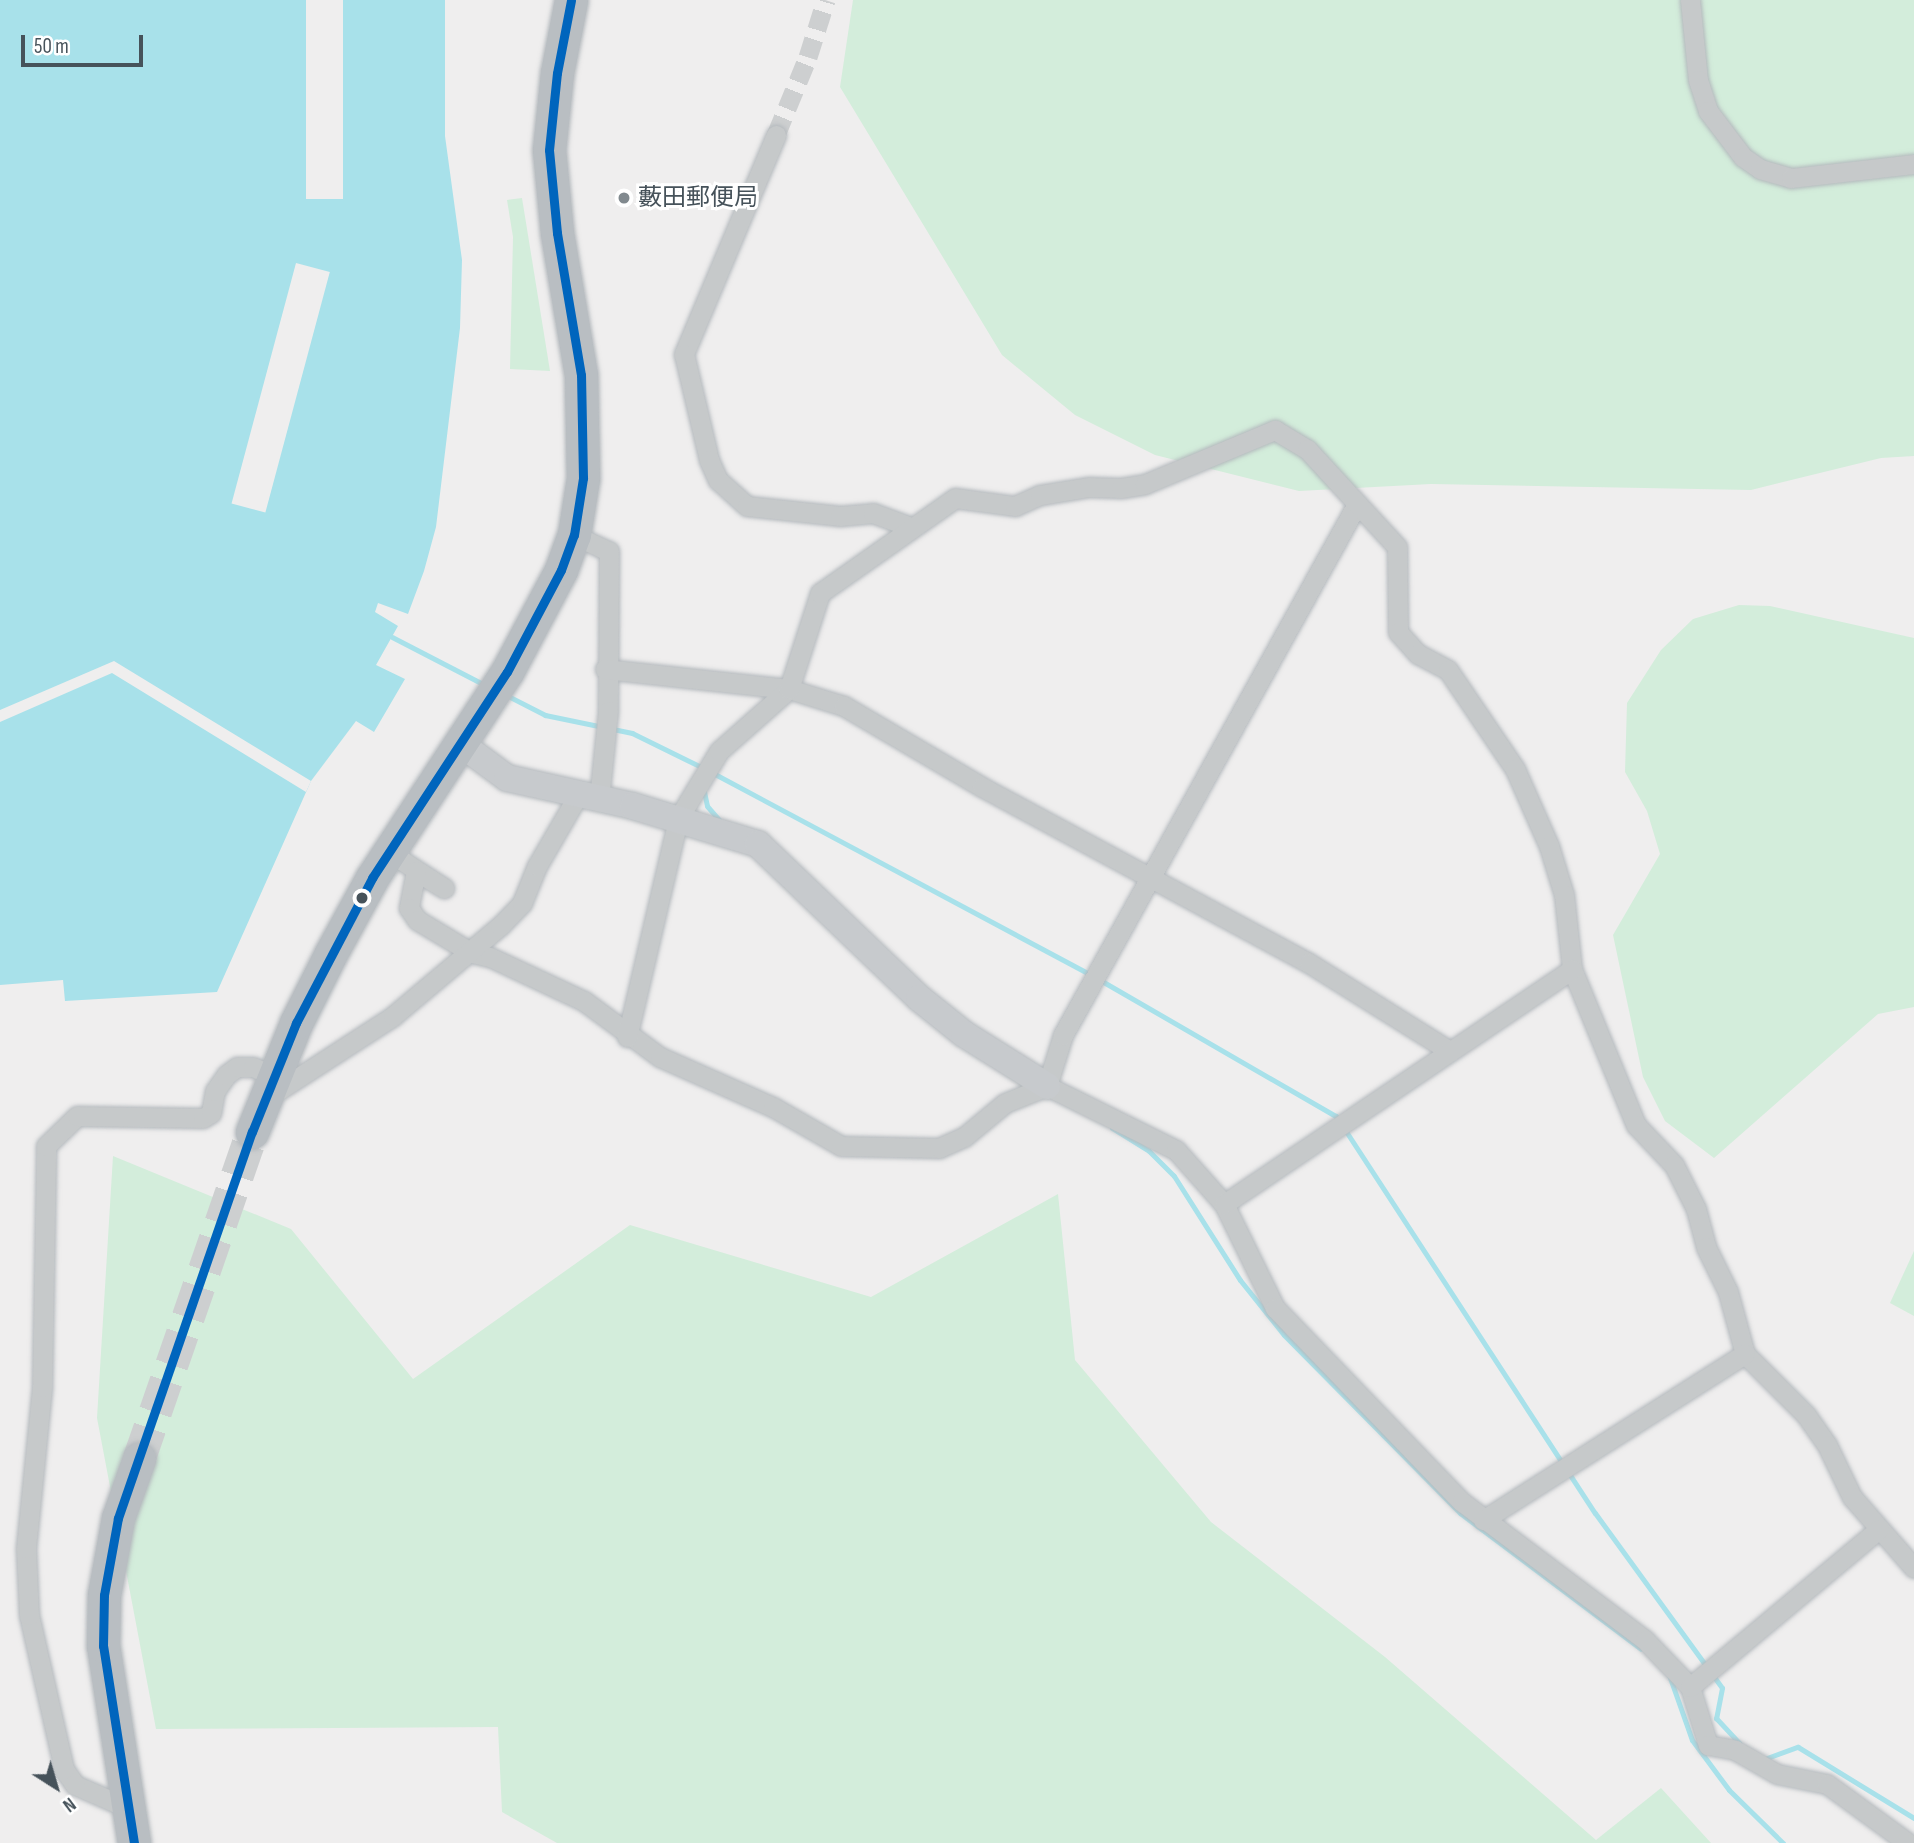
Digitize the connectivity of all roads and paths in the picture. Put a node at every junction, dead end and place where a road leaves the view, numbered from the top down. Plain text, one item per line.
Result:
1 (571, 0) edge
2 (1690, 0) edge
3 (776, 135) tunnel mouth
4 (1914, 164) edge
5 (1356, 506) junction
6 (912, 527) junction
7 (574, 535) junction
8 (605, 669) junction
9 (789, 689) junction
10 (461, 744) junction
11 (588, 798) junction
12 (678, 819) junction
13 (389, 852) junction
14 (1152, 878) junction
15 (472, 953) junction
16 (1572, 969) junction
17 (628, 1037) junction
18 (1450, 1051) junction
19 (1047, 1086) junction
20 (269, 1087) junction
21 (252, 1132) tunnel mouth
22 (1224, 1204) junction
23 (1745, 1354) junction
24 (139, 1459) tunnel mouth
25 (1483, 1520) junction
26 (1880, 1529) junction
27 (1914, 1568) edge
28 (1690, 1687) junction
29 (128, 1808) junction
30 (134, 1843) edge
31 (1908, 1843) edge

1 - 7 highway
2 - 4 street
3 - 6 street
5 - 6 street
5 - 14 street
5 - 16 street
6 - 9 street
7 - 8 street
7 - 10 highway
8 - 9 street
8 - 11 street
9 - 12 street
9 - 14 street
10 - 11 street
10 - 13 highway
11 - 12 street
11 - 15 street
12 - 17 street
12 - 19 street
13 - 15 street
13 - 20 highway
14 - 18 street
14 - 19 street
15 - 17 street
15 - 20 street
16 - 18 street
16 - 23 street
17 - 19 street
18 - 22 street
19 - 22 street
20 - 21 highway
20 - 29 street
22 - 25 street
23 - 25 street
23 - 26 street
24 - 29 highway
25 - 28 street
26 - 27 street
26 - 28 street
28 - 31 street
29 - 30 highway

